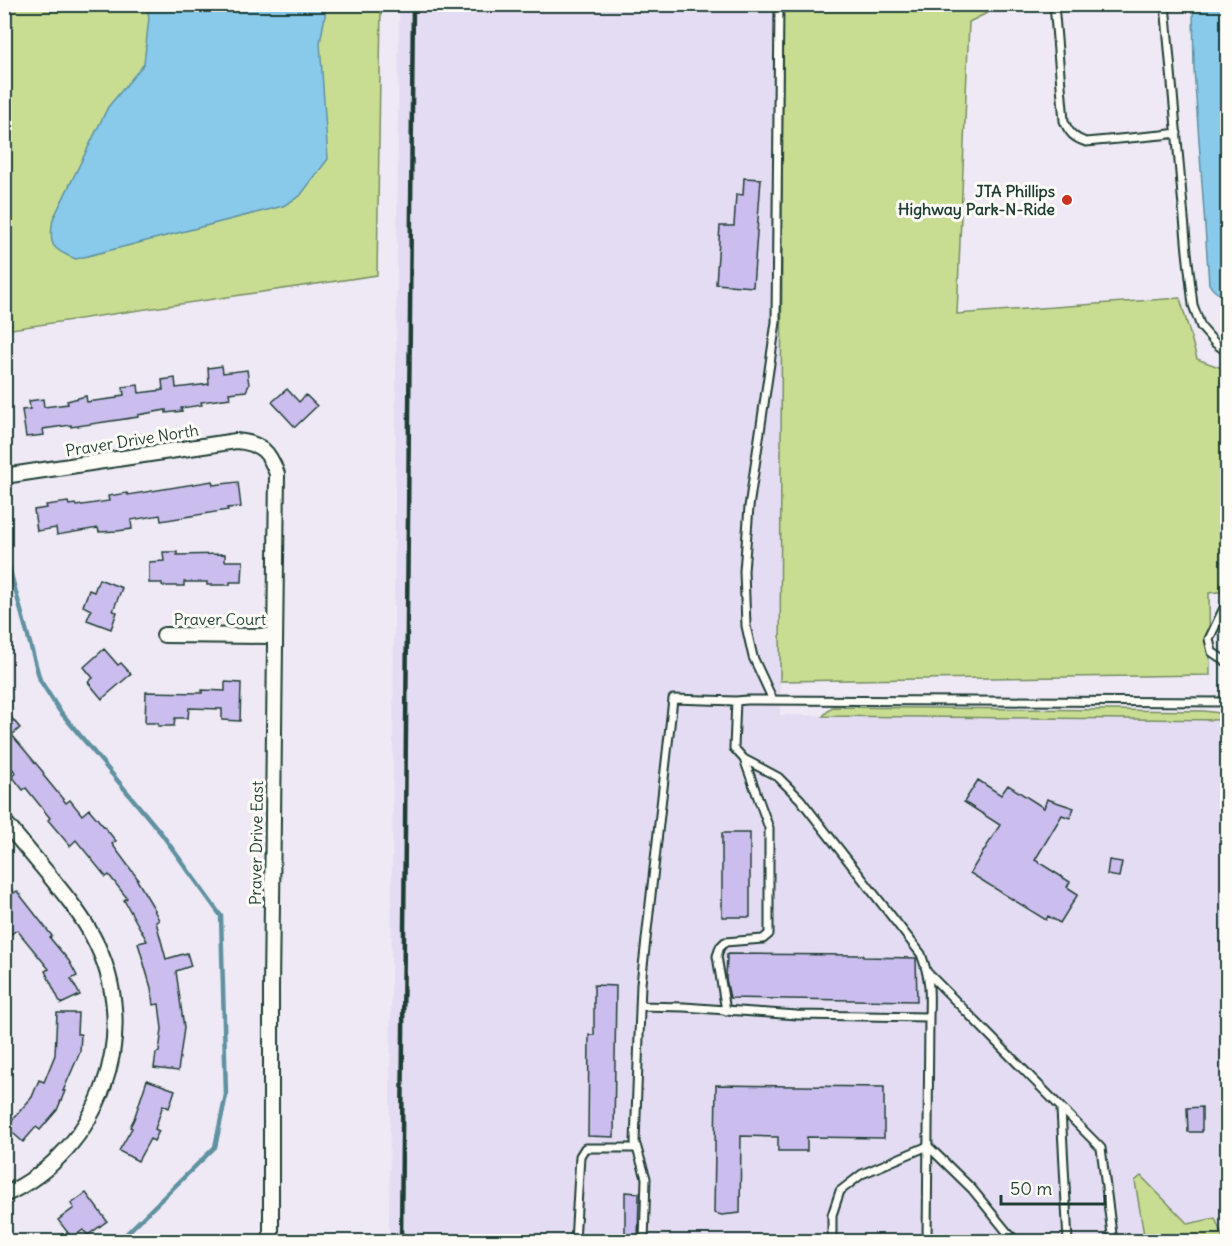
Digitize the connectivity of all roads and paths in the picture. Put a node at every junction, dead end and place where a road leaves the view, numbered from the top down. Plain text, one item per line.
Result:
1 (779, 4) edge
2 (1054, 4) edge
3 (1165, 4) edge
4 (1177, 133) junction
5 (1227, 353) edge
6 (263, 449) joint
7 (4, 476) edge
8 (1227, 608) edge
9 (165, 635) dead end
10 (275, 636) junction
11 (1227, 663) edge
12 (773, 700) junction
13 (736, 701) junction
14 (1227, 702) edge
15 (744, 759) junction
16 (8, 831) edge
17 (927, 972) junction
18 (640, 1006) junction
19 (726, 1011) junction
20 (929, 1017) junction
21 (1061, 1108) junction
22 (928, 1146) junction
23 (637, 1148) junction
24 (4, 1196) edge
25 (271, 1242) edge
26 (575, 1242) edge
27 (644, 1242) edge
28 (832, 1242) edge
29 (927, 1242) edge
30 (1017, 1242) edge
31 (1068, 1242) edge
32 (1113, 1242) edge

1 - 12 lane
2 - 4 lane
3 - 4 lane
4 - 5 lane
6 - 7 street, Praver Drive North
6 - 10 street, Praver Drive East
8 - 11 lane
9 - 10 street, Praver Court
10 - 25 street, Praver Drive East
12 - 13 lane
12 - 14 lane
13 - 15 lane
13 - 18 lane
15 - 17 lane
15 - 19 lane
16 - 24 street
17 - 20 lane
17 - 21 lane
18 - 19 lane
18 - 23 lane
19 - 20 lane
20 - 22 lane
21 - 31 lane
21 - 32 lane
22 - 28 lane
22 - 29 lane
22 - 30 lane
23 - 26 lane
23 - 27 lane

